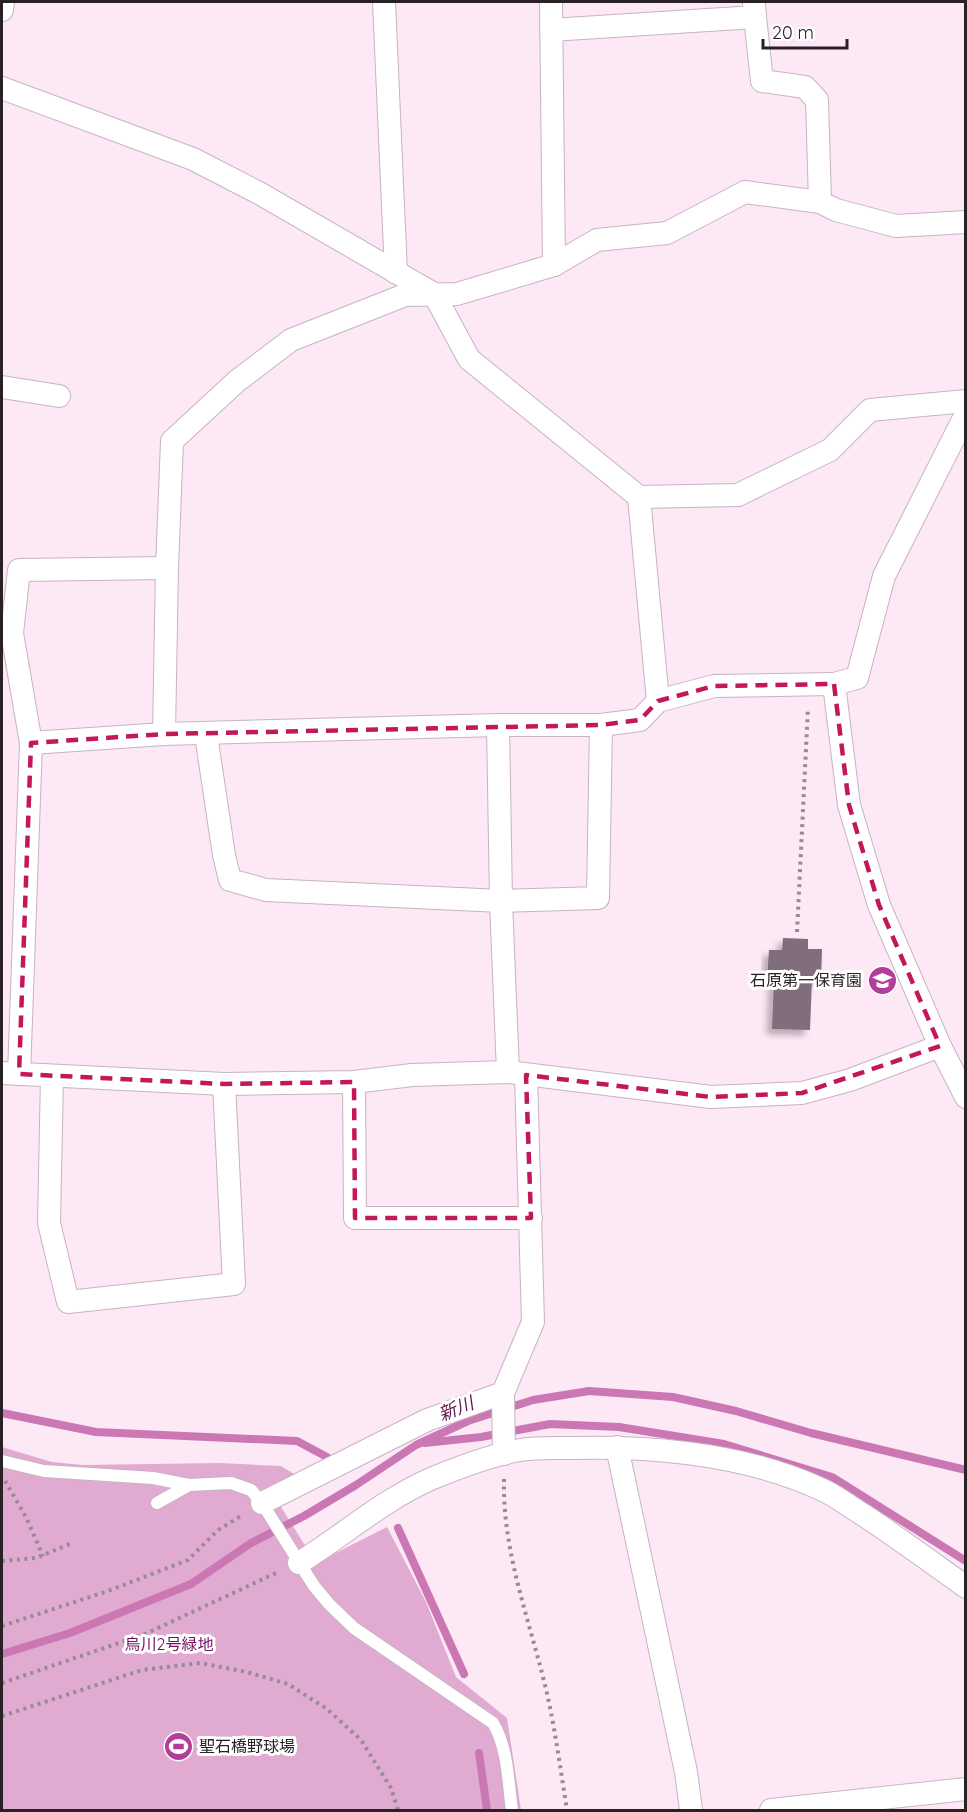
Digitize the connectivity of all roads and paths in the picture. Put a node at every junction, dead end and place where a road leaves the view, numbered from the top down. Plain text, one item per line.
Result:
1 (3, 2) edge
2 (384, 2) edge
3 (551, 2) edge
4 (754, 9) edge
5 (2, 10) edge
6 (551, 30) junction
7 (2, 88) edge
8 (820, 202) junction
9 (966, 222) edge
10 (554, 265) junction
11 (396, 273) junction
12 (434, 294) junction
13 (2, 387) edge
14 (60, 396) dead end
15 (966, 401) edge
16 (966, 414) edge
17 (639, 497) junction
18 (167, 568) junction
19 (7, 633) edge
20 (809, 684) junction
21 (834, 684) junction
22 (658, 701) junction
23 (498, 725) junction
24 (601, 725) junction
25 (164, 734) junction
26 (206, 735) junction
27 (31, 743) junction
28 (501, 901) junction
29 (797, 932) dead end
30 (940, 1046) junction
31 (10, 1074) edge
32 (517, 1074) junction
33 (52, 1076) junction
34 (354, 1082) junction
35 (224, 1084) junction
36 (966, 1097) edge
37 (531, 1218) junction
38 (503, 1393) junction
39 (617, 1447) junction
40 (504, 1454) junction
41 (2, 1461) edge
42 (2, 1479) edge
43 (189, 1485) junction
44 (157, 1503) dead end
45 (265, 1508) junction
46 (72, 1543) dead end
47 (43, 1556) junction
48 (297, 1559) junction
49 (2, 1561) edge
50 (966, 1587) edge
51 (2, 1626) edge
52 (2, 1683) edge
53 (2, 1716) edge
54 (966, 1789) edge
55 (398, 1810) edge
56 (512, 1810) edge
57 (567, 1810) edge
58 (691, 1810) edge
59 (771, 1810) edge

1 - 5 street
2 - 11 street
3 - 6 street
4 - 6 street
4 - 8 street
6 - 10 street
7 - 11 street
8 - 9 street
8 - 10 street
10 - 12 street
11 - 12 street
12 - 17 street
12 - 18 street
13 - 14 street
15 - 17 street
16 - 21 street
17 - 22 street
18 - 19 street
18 - 25 street
19 - 27 street
20 - 21 street
20 - 22 street
20 - 29 path
21 - 30 street
22 - 24 street
23 - 24 street
23 - 26 street
23 - 28 street
24 - 28 street
25 - 26 street
25 - 27 street
26 - 28 street
27 - 31 street
28 - 32 street
30 - 32 street
30 - 36 street
31 - 33 street
32 - 34 street
32 - 37 street
33 - 35 street
33 - 35 street
34 - 35 street
34 - 37 street
37 - 38 street
38 - 40 street
38 - 45 street
39 - 40 street
39 - 50 street
39 - 58 street
40 - 48 street
40 - 57 path
41 - 43 lane
42 - 47 path
43 - 44 lane
43 - 45 lane
45 - 48 lane
45 - 51 path
46 - 47 path
47 - 49 path
48 - 52 path
48 - 56 lane
53 - 55 path
54 - 59 street

